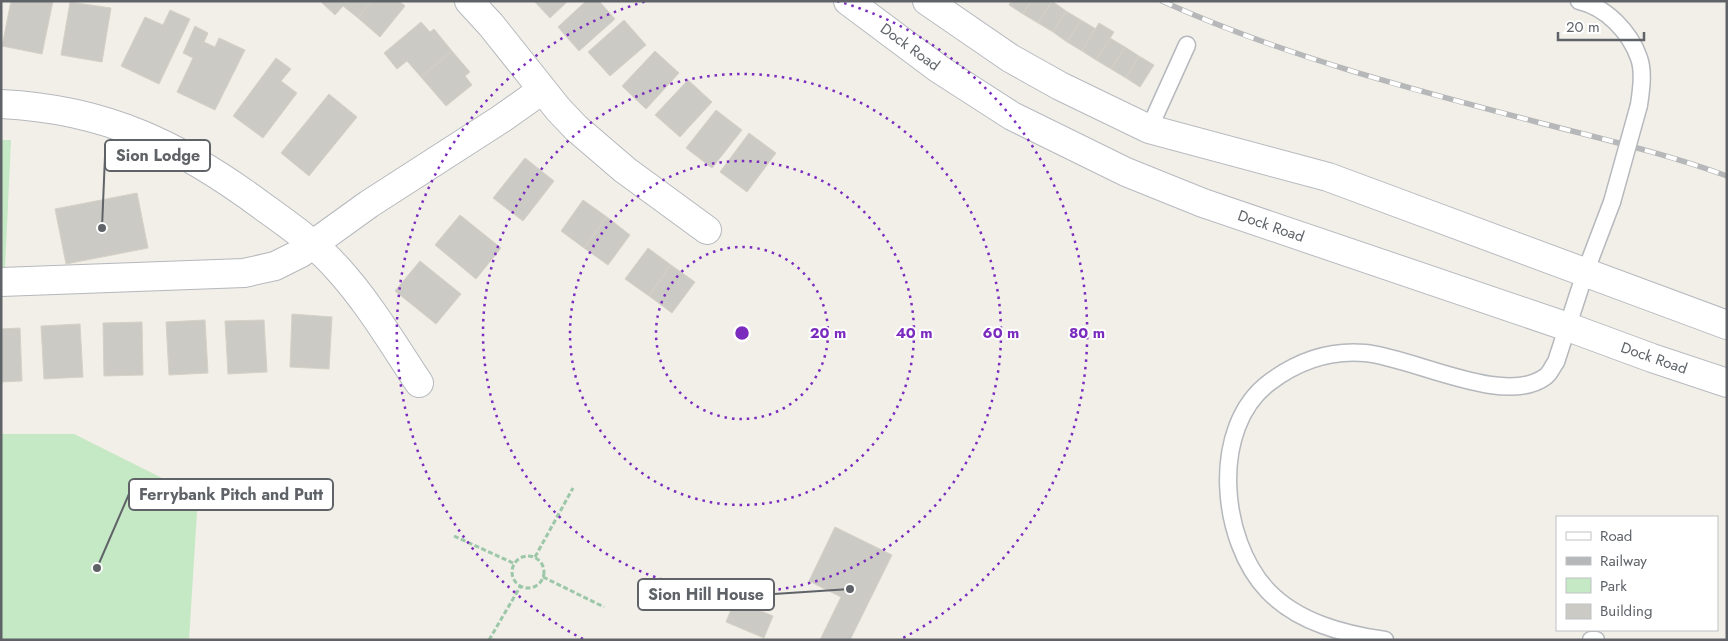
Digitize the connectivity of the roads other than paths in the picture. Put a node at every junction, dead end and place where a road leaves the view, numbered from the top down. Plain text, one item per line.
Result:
1 (469, 1) edge
2 (848, 1) edge
3 (927, 1) edge
4 (1579, 1) edge
5 (1187, 45) dead end
6 (542, 90) junction
7 (1, 104) edge
8 (1149, 130) junction
9 (707, 230) dead end
10 (313, 245) junction
11 (1585, 273) junction
12 (1, 282) edge
13 (1727, 325) edge
14 (1568, 327) junction
15 (419, 383) dead end
16 (1727, 383) edge
17 (1385, 640) edge
18 (1592, 640) edge
19 (1596, 640) edge

1 - 6 main road
2 - 14 main road, Dock Road
3 - 8 main road
4 - 11 lane, bridge
5 - 8 lane
6 - 9 main road
6 - 10 main road
7 - 10 main road
8 - 11 main road
10 - 12 main road
10 - 15 main road
11 - 13 main road
11 - 14 lane
14 - 16 main road, Dock Road
14 - 17 lane
18 - 19 lane

